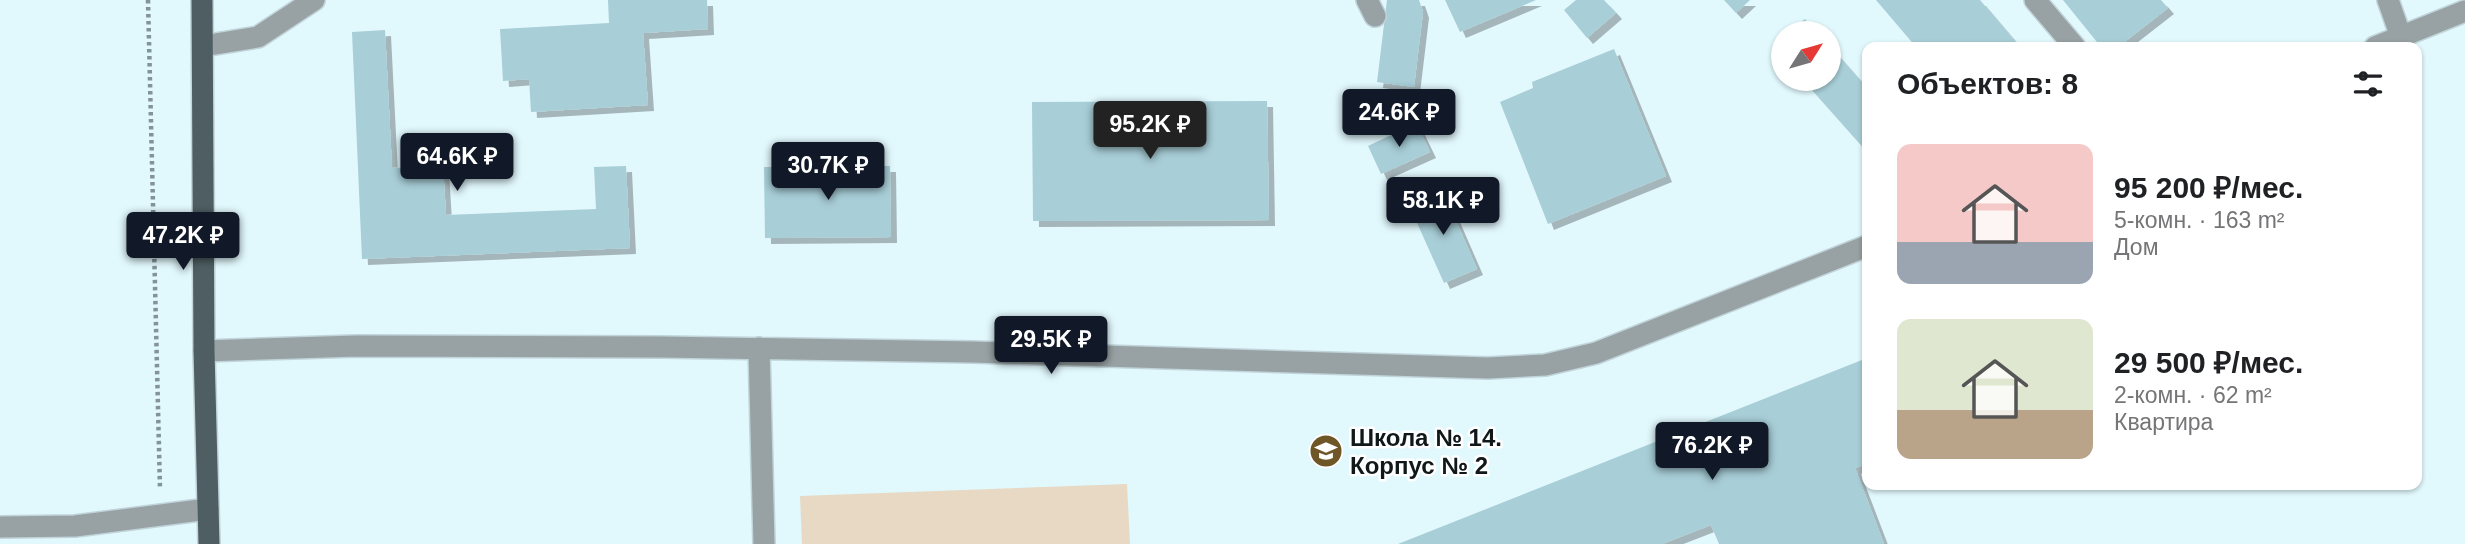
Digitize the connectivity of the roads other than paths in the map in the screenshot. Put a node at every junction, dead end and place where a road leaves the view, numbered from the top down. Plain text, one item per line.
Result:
1 (202, 0) edge
2 (314, 0) edge
3 (2035, 0) edge
4 (2388, 0) edge
5 (2465, 11) edge
6 (2401, 37) junction
7 (2071, 42) edge
8 (2388, 42) edge
9 (203, 46) junction
10 (1862, 248) edge
11 (759, 348) junction
12 (204, 351) junction
13 (208, 509) junction
14 (0, 527) edge
15 (209, 544) edge
16 (764, 544) edge

1 - 9 main road
2 - 9 street
3 - 7 street
4 - 6 street
5 - 6 street
6 - 8 street
9 - 12 main road
10 - 11 street
11 - 12 street
11 - 16 street
12 - 13 main road
13 - 14 street
13 - 15 main road

